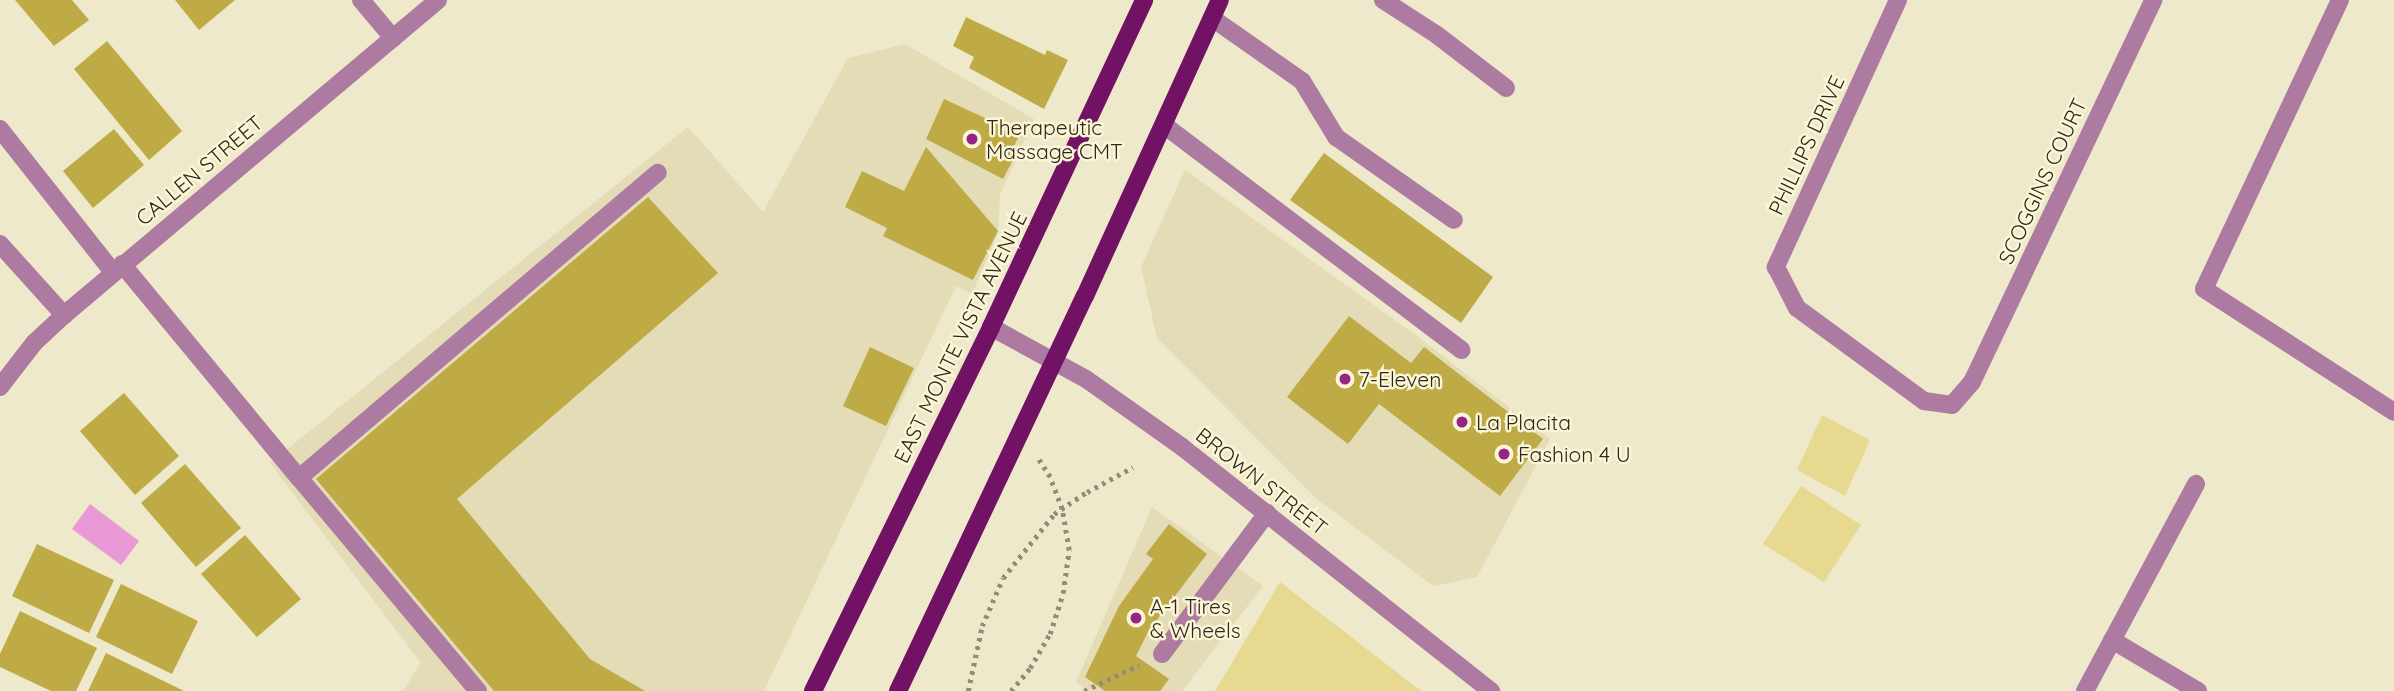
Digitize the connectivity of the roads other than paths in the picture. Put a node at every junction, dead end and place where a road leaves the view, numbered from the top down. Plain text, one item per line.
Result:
1 (361, 0) edge
2 (438, 0) edge
3 (1144, 0) edge
4 (1220, 0) edge
5 (1383, 0) edge
6 (1898, 0) edge
7 (2153, 0) edge
8 (2340, 0) edge
9 (1212, 18) junction
10 (393, 38) junction
11 (1506, 88) dead end
12 (1164, 125) junction
13 (0, 129) edge
14 (658, 173) dead end
15 (1454, 220) dead end
16 (0, 244) edge
17 (117, 268) junction
18 (64, 315) junction
19 (991, 327) junction
20 (1461, 350) dead end
21 (1052, 360) junction
22 (1972, 382) joint
23 (0, 387) edge
24 (2394, 412) edge
25 (299, 478) junction
26 (2196, 485) dead end
27 (1267, 513) junction
28 (2112, 640) junction
29 (1162, 654) road end
30 (478, 691) edge
31 (813, 691) edge
32 (898, 691) edge
33 (1491, 691) edge
34 (2085, 691) edge
35 (2198, 691) edge

1 - 10 street
2 - 10 street, CALLEN STREET
3 - 19 main road, EAST MONTE VISTA AVENUE
4 - 9 main road
5 - 11 street
6 - 22 street, PHILLIPS DRIVE
7 - 22 street, SCOGGINS COURT
8 - 24 street
9 - 12 main road
9 - 15 street
10 - 17 street, CALLEN STREET
12 - 20 street
12 - 21 main road
13 - 17 street
14 - 25 street
16 - 18 street
17 - 18 street, CALLEN STREET
17 - 25 street
18 - 23 street, CALLEN STREET
19 - 21 street, BROWN STREET
19 - 31 main road, EAST MONTE VISTA AVENUE
21 - 27 street, BROWN STREET
21 - 32 main road
25 - 30 street
26 - 28 street
27 - 29 street
27 - 33 street, BROWN STREET
28 - 34 street
28 - 35 street

